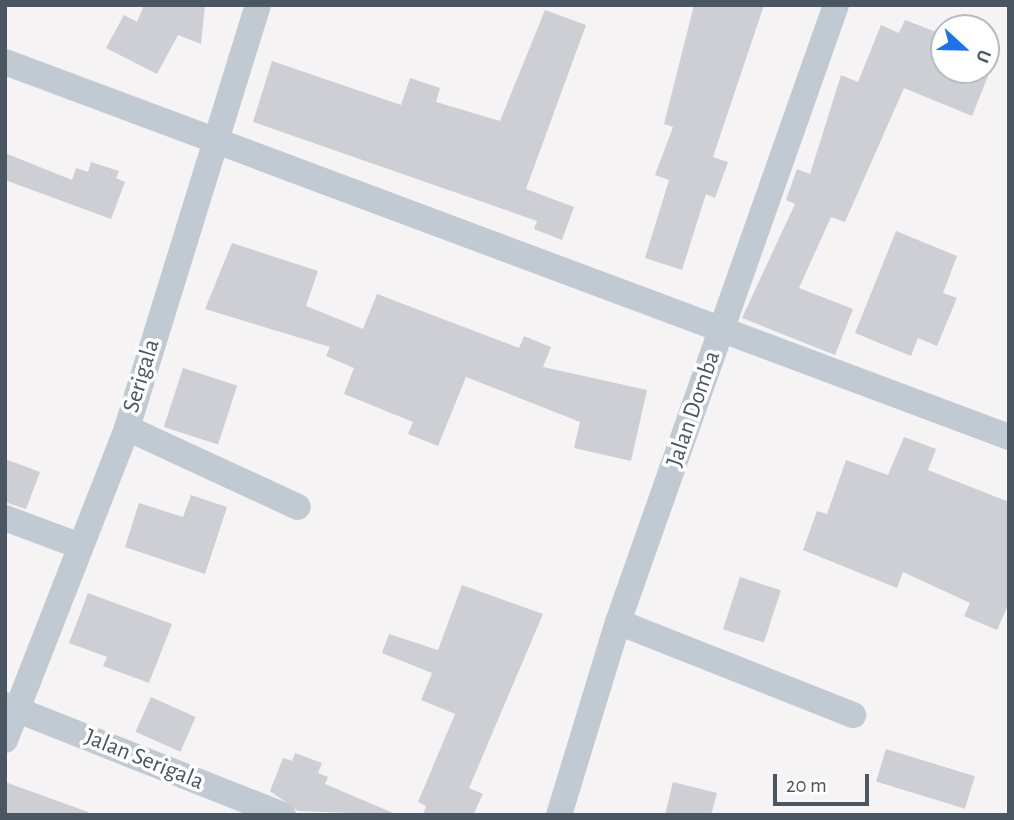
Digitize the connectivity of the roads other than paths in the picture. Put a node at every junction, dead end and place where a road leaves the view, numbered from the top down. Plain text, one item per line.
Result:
1 (258, 5) edge
2 (836, 5) edge
3 (5, 62) edge
4 (214, 137) junction
5 (720, 333) junction
6 (127, 428) junction
7 (1009, 437) edge
8 (298, 507) dead end
9 (5, 517) edge
10 (80, 546) junction
11 (618, 622) junction
12 (11, 707) edge
13 (853, 715) dead end
14 (5, 740) edge
15 (283, 815) edge
16 (559, 815) edge

1 - 4 street, Serigala
2 - 5 street, Jalan Domba
3 - 4 street
4 - 5 street
4 - 6 street, Serigala
5 - 7 street
5 - 11 street, Jalan Domba
6 - 8 street
6 - 10 street, Serigala
9 - 10 street
10 - 12 street, Serigala
11 - 13 street
11 - 16 street, Jalan Domba
12 - 14 street, Serigala
12 - 15 street, Jalan Serigala

